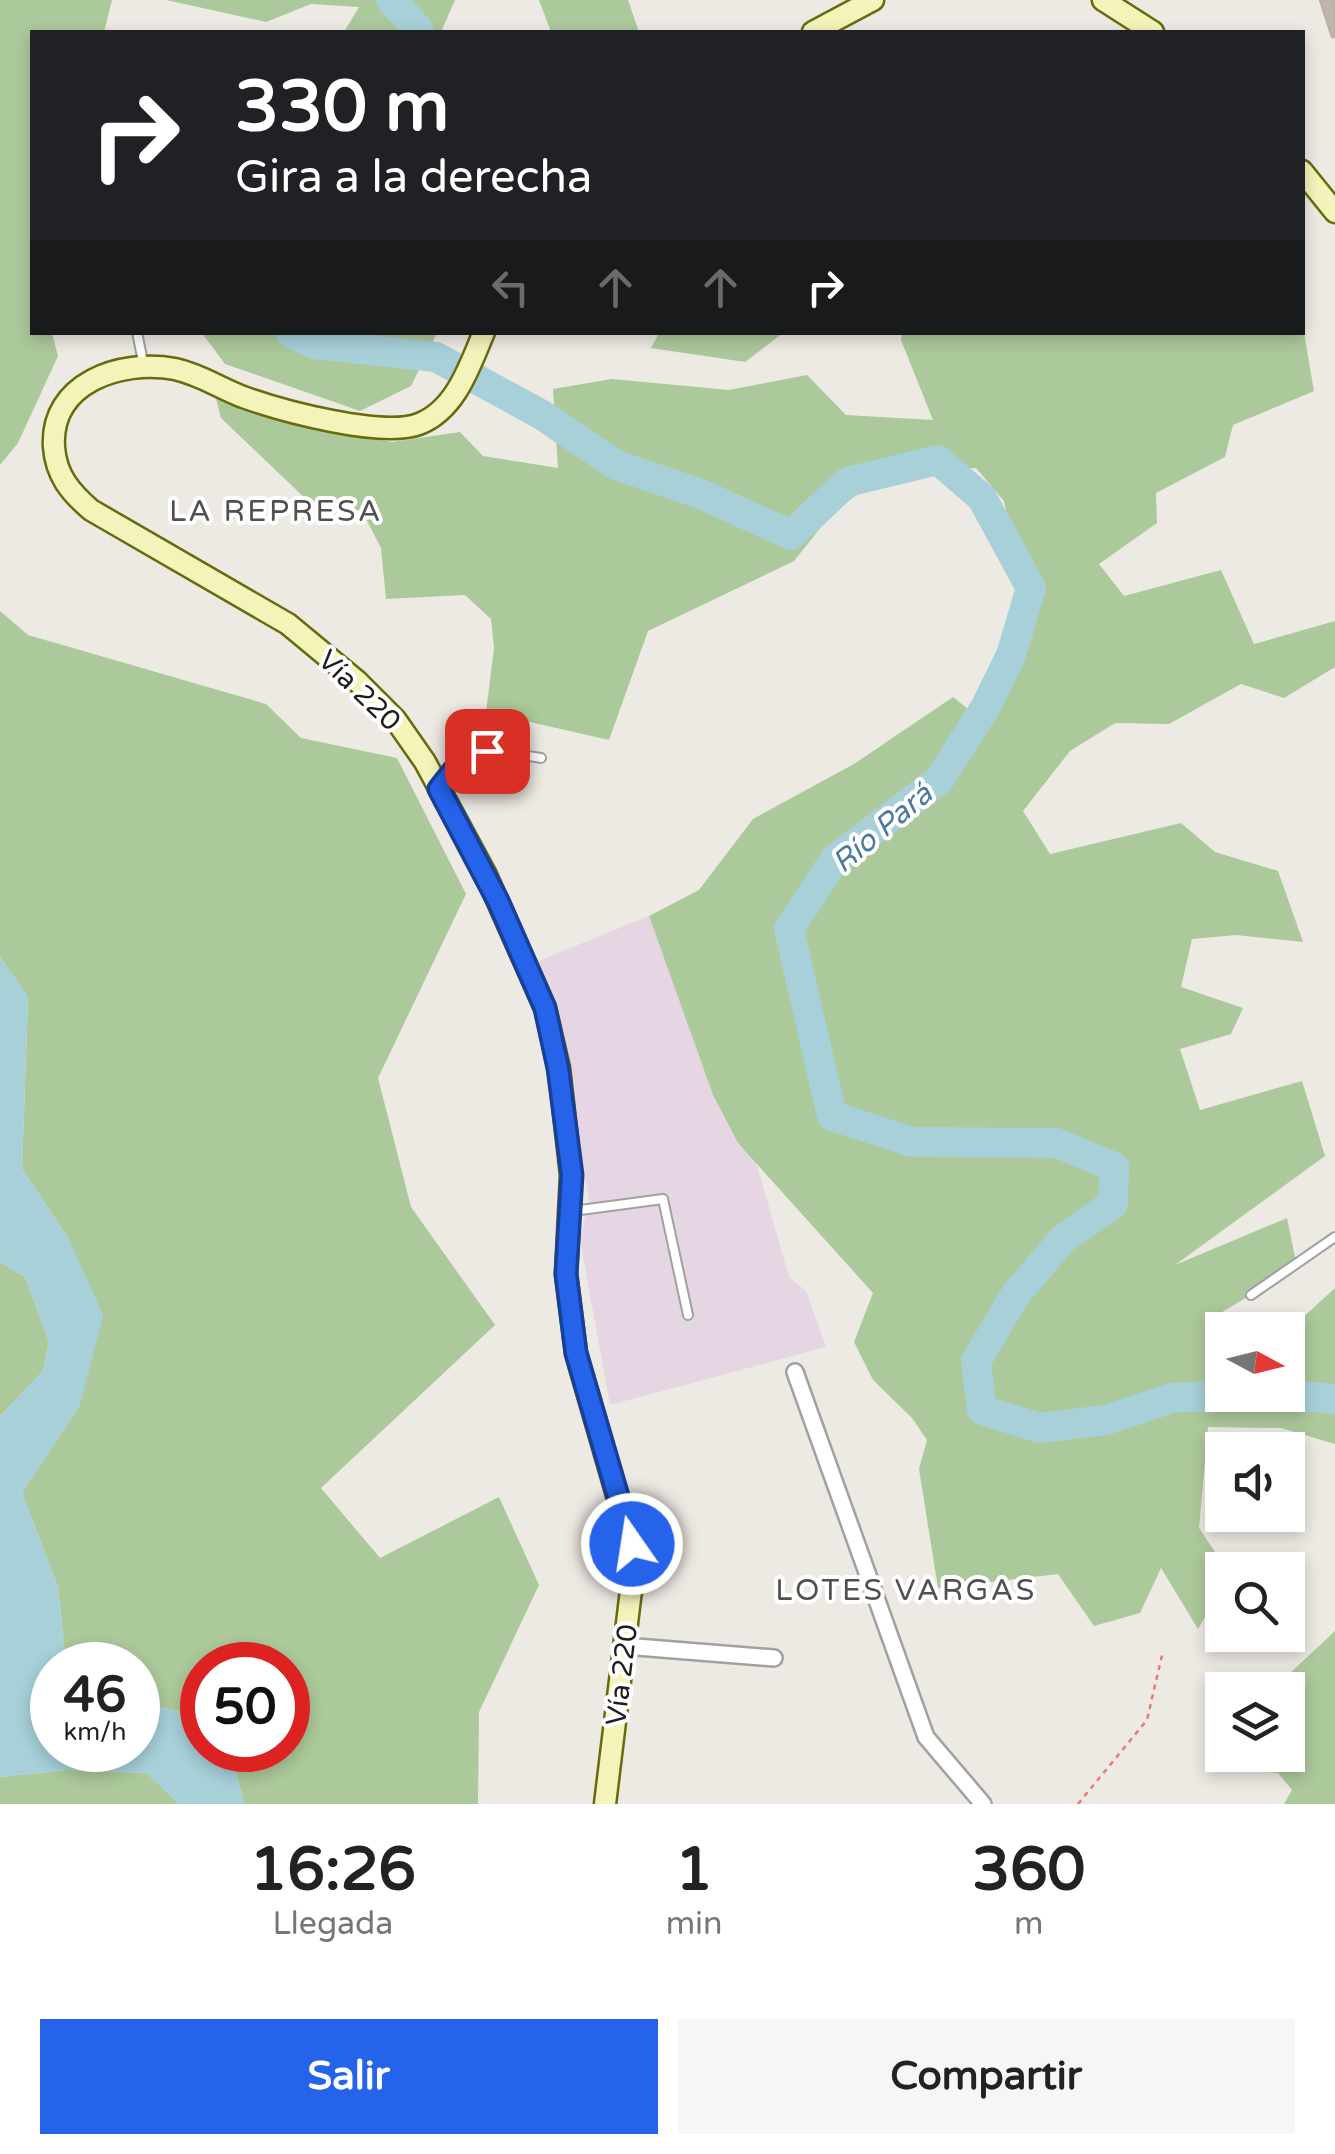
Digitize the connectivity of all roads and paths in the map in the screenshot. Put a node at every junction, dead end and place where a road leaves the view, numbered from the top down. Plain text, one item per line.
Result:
1 (873, 0) edge
2 (1103, 0) edge
3 (817, 30) edge
4 (1150, 30) edge
5 (1305, 175) edge
6 (1335, 212) edge
7 (138, 335) edge
8 (483, 335) edge
9 (144, 367) junction
10 (541, 758) dead end
11 (439, 789) junction
12 (570, 1212) junction
13 (1335, 1237) edge
14 (1251, 1295) dead end
15 (688, 1316) dead end
16 (796, 1372) dead end
17 (624, 1646) junction
18 (1163, 1651) dead end
19 (774, 1658) dead end
20 (605, 1804) edge
21 (983, 1804) edge
22 (1078, 1804) edge

1 - 3 main road
2 - 4 main road
5 - 6 main road
7 - 9 lane
8 - 9 main road, Vía 220
9 - 11 main road, Vía 220
10 - 11 lane
11 - 12 main road, Vía 220
12 - 15 lane
12 - 17 main road, Vía 220
13 - 14 lane
16 - 21 street
17 - 19 street
17 - 20 main road, Vía 220
18 - 22 path

